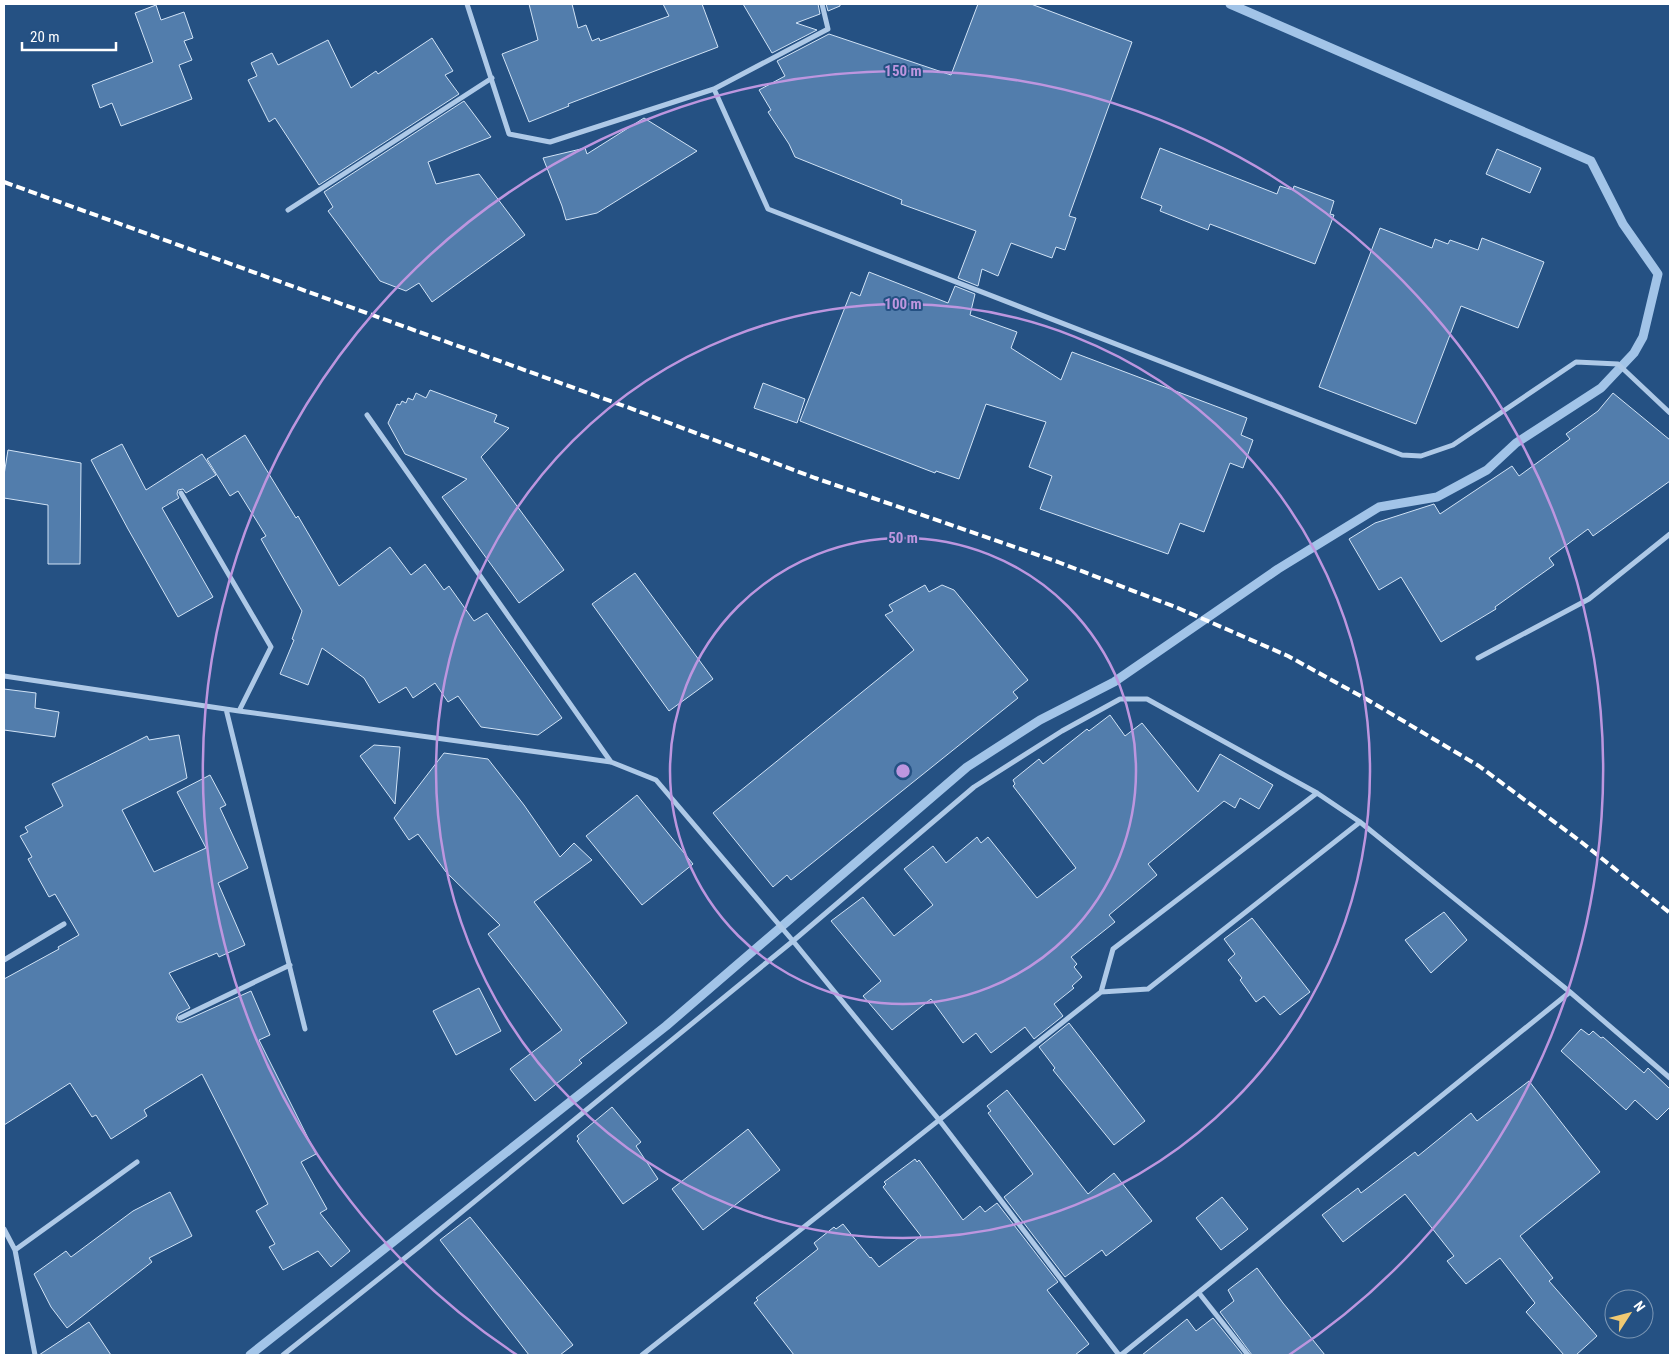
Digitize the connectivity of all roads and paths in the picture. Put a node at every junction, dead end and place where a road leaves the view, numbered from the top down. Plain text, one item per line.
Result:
1 (467, 4) edge
2 (822, 4) edge
3 (492, 78) junction
4 (714, 89) junction
5 (288, 210) dead end
6 (1670, 413) edge
7 (367, 415) dead end
8 (181, 494) dead end
9 (1670, 534) edge
10 (1478, 658) dead end
11 (4, 676) edge
12 (226, 709) junction
13 (239, 711) junction
14 (611, 762) junction
15 (1317, 793) junction
16 (1360, 822) junction
17 (64, 924) dead end
18 (793, 941) junction
19 (4, 960) edge
20 (290, 964) junction
21 (1101, 992) junction
22 (1570, 992) junction
23 (180, 1018) dead end
24 (305, 1029) dead end
25 (1670, 1078) edge
26 (940, 1121) junction
27 (137, 1162) dead end
28 (4, 1230) edge
29 (15, 1250) junction
30 (1199, 1293) junction
31 (35, 1355) edge
32 (283, 1355) edge
33 (642, 1355) edge
34 (1120, 1355) edge
35 (1248, 1355) edge

1 - 3 street
2 - 4 street
3 - 4 street
3 - 5 street
4 - 6 street
7 - 14 street
8 - 13 street
9 - 10 street
11 - 12 street
12 - 13 street
12 - 20 street
13 - 14 street
14 - 18 street
15 - 16 street
15 - 18 street
15 - 21 street
16 - 21 street
16 - 22 street
17 - 19 street
18 - 26 street
18 - 32 street
20 - 23 street
20 - 24 street
21 - 26 street
22 - 25 street
22 - 30 street
26 - 33 street
26 - 34 street
27 - 29 street
28 - 29 street
29 - 31 street
30 - 34 street
30 - 35 street

